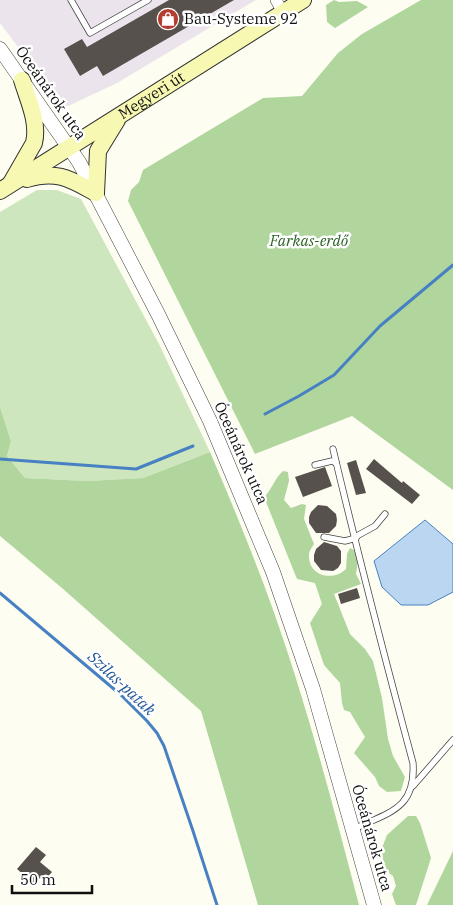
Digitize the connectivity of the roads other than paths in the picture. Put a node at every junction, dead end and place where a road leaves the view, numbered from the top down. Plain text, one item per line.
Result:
1 (71, 0) edge
2 (148, 0) edge
3 (303, 0) edge
4 (279, 6) edge
5 (0, 49) edge
6 (22, 80) junction
7 (128, 110) junction
8 (70, 147) junction
9 (5, 188) edge
10 (96, 193) junction
11 (333, 449) dead end
12 (336, 463) junction
13 (315, 465) dead end
14 (384, 514) dead end
15 (324, 537) dead end
16 (356, 538) junction
17 (453, 740) edge
18 (412, 788) junction
19 (353, 829) junction
20 (374, 905) edge

1 - 2 lane
3 - 4 main road, Megyeri út
4 - 7 main road, Megyeri út
5 - 6 street, Óceánárok utca
6 - 8 street, Óceánárok utca
6 - 9 main road
7 - 8 main road, Megyeri út
7 - 10 main road
8 - 9 main road, Megyeri út
8 - 10 street, Óceánárok utca
9 - 10 main road
10 - 19 street, Óceánárok utca
11 - 12 lane
12 - 13 lane
12 - 16 lane
14 - 16 lane
15 - 16 lane
16 - 18 lane
17 - 18 lane
18 - 19 lane
19 - 20 street, Óceánárok utca

